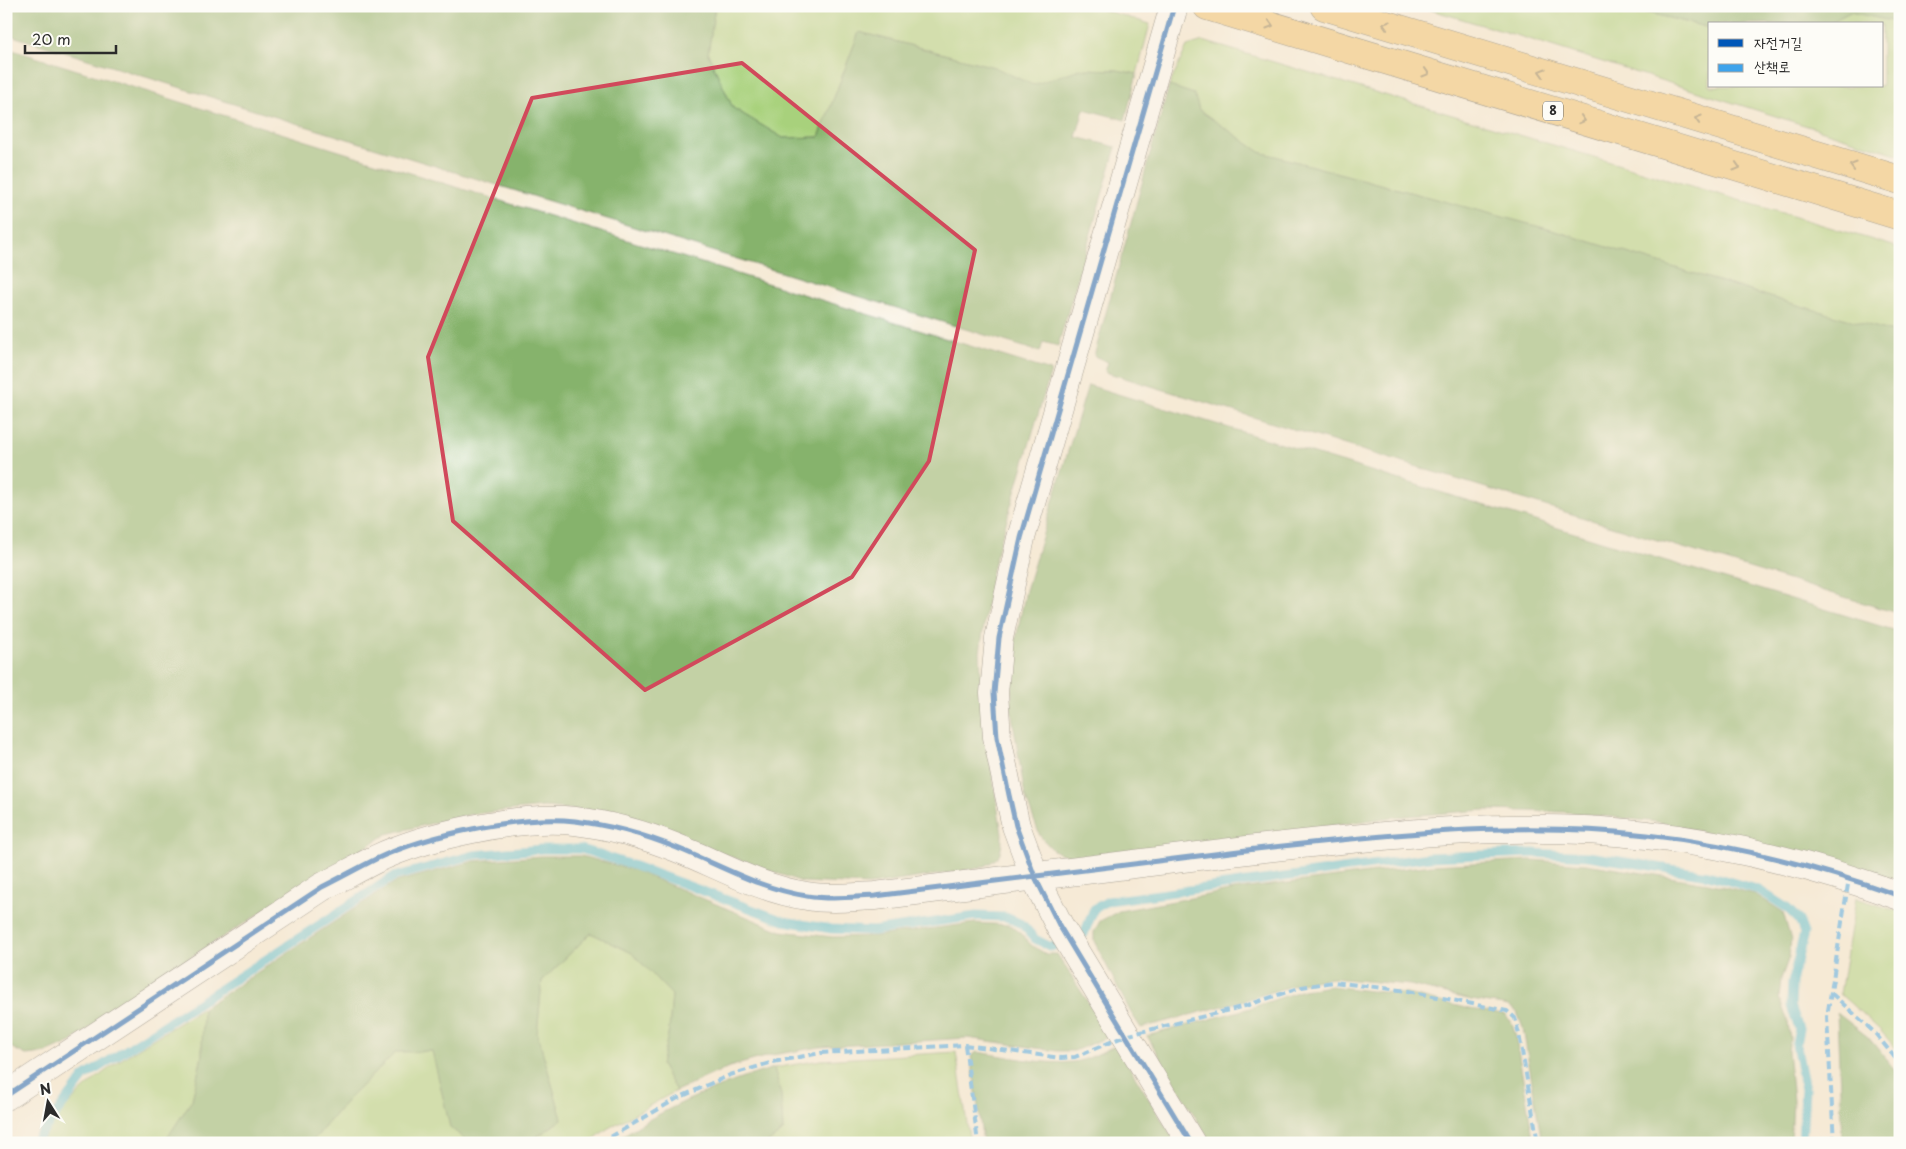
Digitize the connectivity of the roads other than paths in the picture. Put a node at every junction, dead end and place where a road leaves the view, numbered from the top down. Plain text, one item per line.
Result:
1 (1174, 6) edge
2 (1207, 6) edge
3 (1324, 6) edge
4 (1900, 180) edge
5 (1900, 216) edge
6 (1035, 877) junction
7 (1900, 896) edge
8 (6, 1097) edge
9 (1191, 1143) edge

1 - 6 street
2 -> 5 highway, 8
4 -> 3 highway
6 - 7 street
6 - 8 street
6 - 9 street

